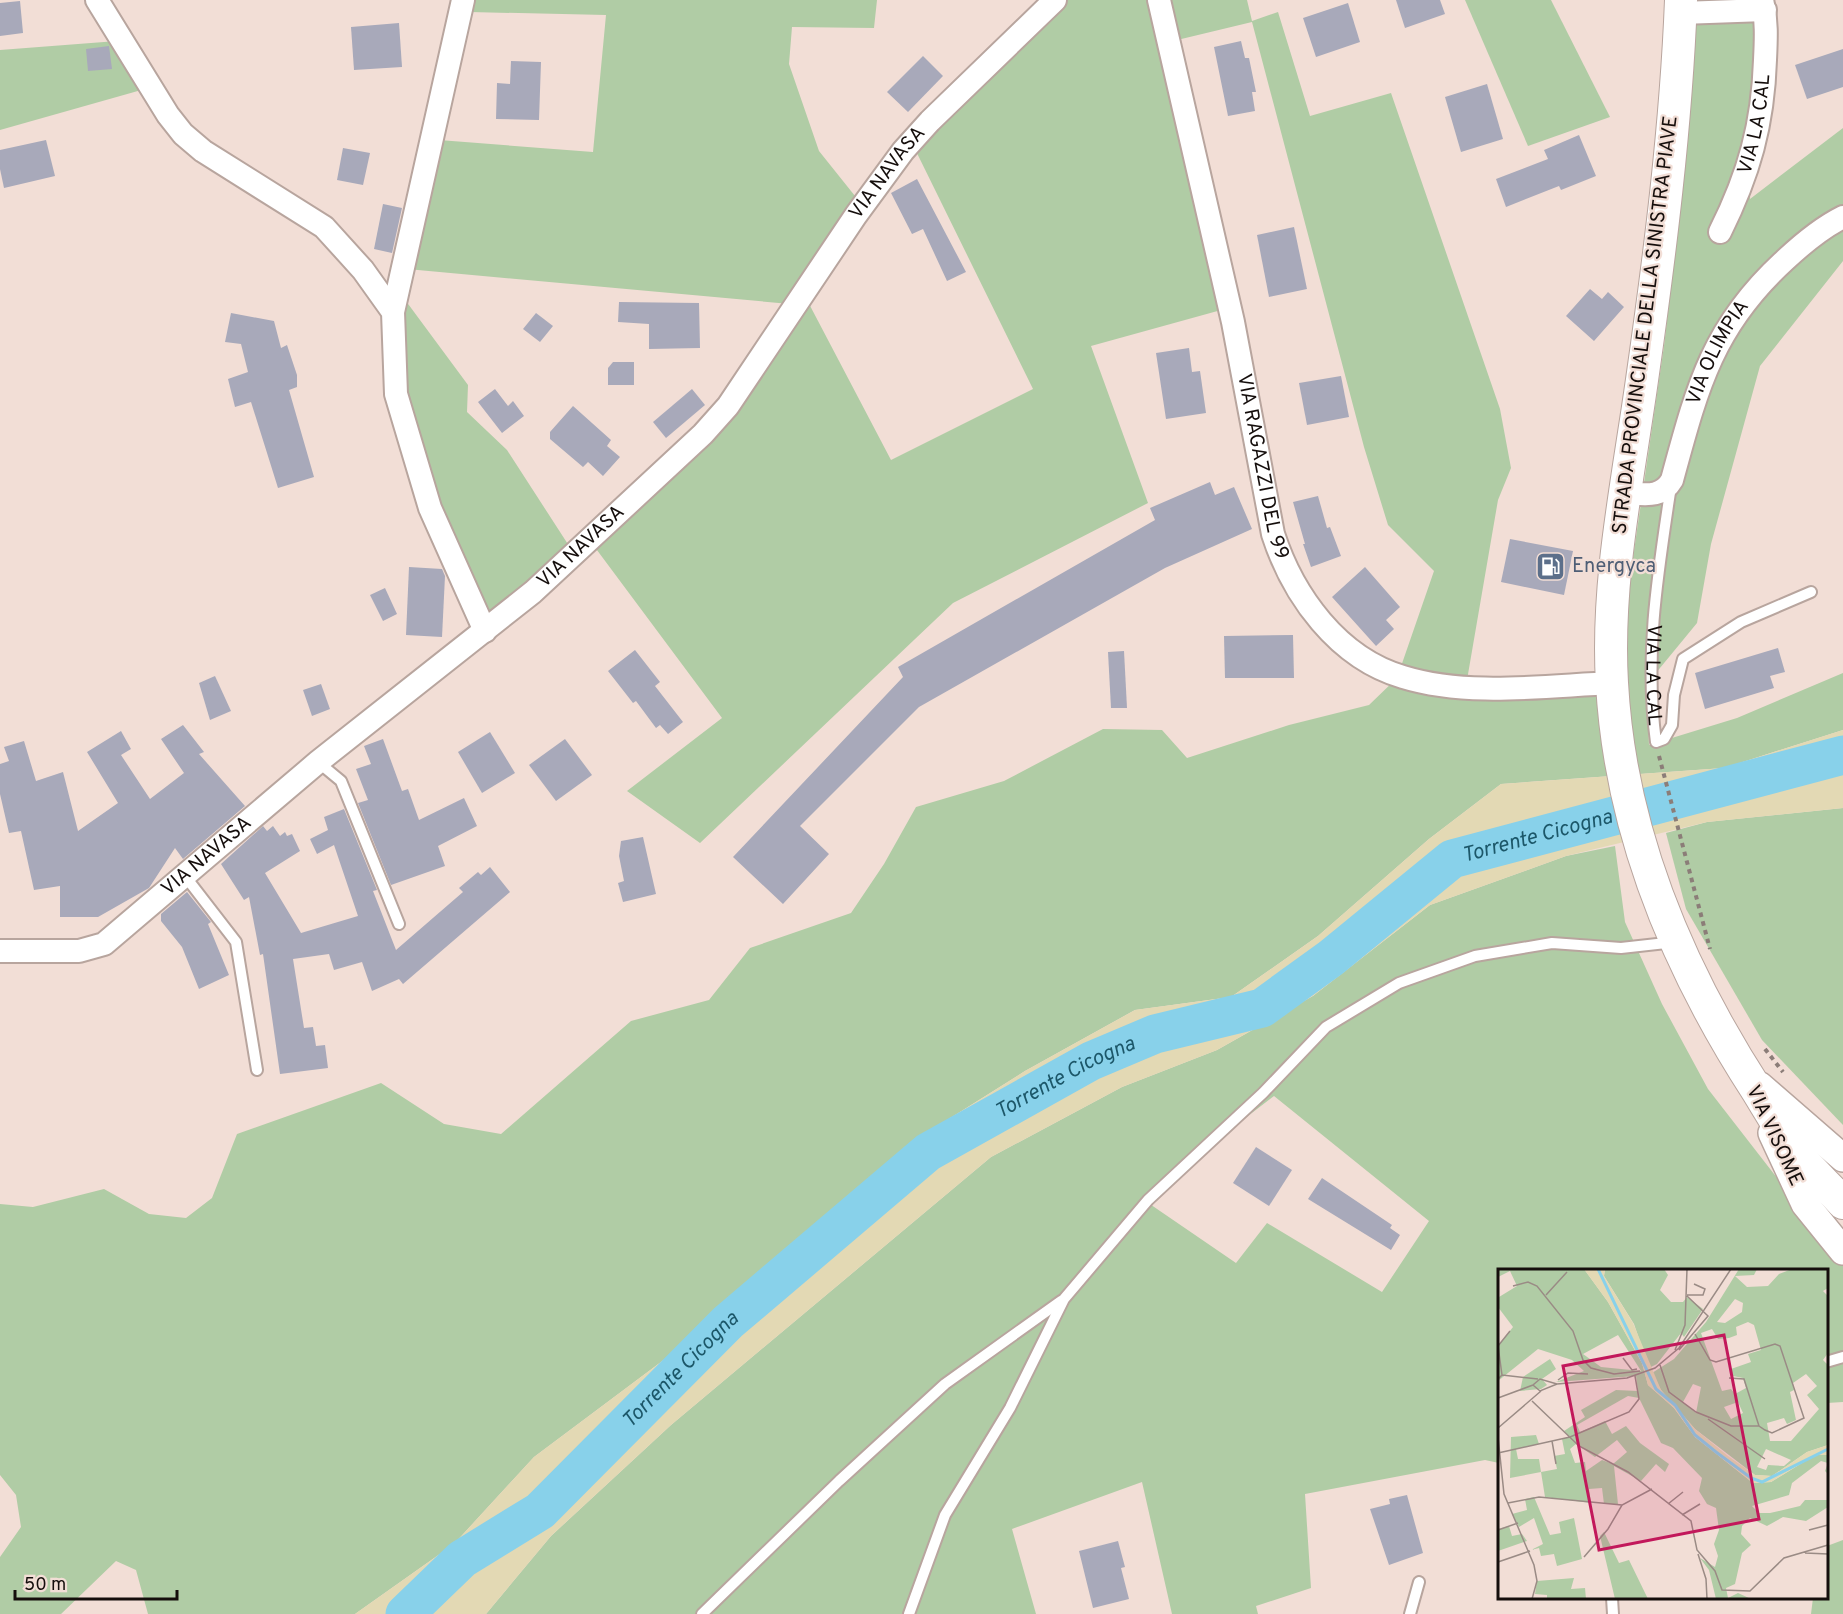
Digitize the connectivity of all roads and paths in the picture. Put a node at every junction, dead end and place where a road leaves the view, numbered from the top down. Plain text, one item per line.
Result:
1 (97, 0) edge
2 (464, 0) edge
3 (1055, 0) edge
4 (1159, 0) edge
5 (1763, 5) edge
6 (1681, 6) edge
7 (1843, 217) edge
8 (1720, 232) dead end
9 (393, 312) junction
10 (1672, 480) junction
11 (1625, 493) junction
12 (1811, 592) dead end
13 (484, 631) junction
14 (1612, 683) junction
15 (318, 762) junction
16 (1660, 762) dead end
17 (185, 876) junction
18 (399, 924) dead end
19 (1675, 942) junction
20 (0, 951) edge
21 (1712, 954) dead end
22 (1753, 1059) junction
23 (257, 1070) dead end
24 (1790, 1081) dead end
25 (1843, 1158) edge
26 (1843, 1203) edge
27 (1843, 1251) edge
28 (1064, 1299) junction
29 (1843, 1357) edge
30 (1828, 1362) edge
31 (1419, 1582) dead end
32 (1612, 1599) edge
33 (702, 1614) edge
34 (909, 1614) edge
35 (1410, 1614) edge
36 (1613, 1614) edge

1 - 9 street
2 - 9 street
3 - 13 street, VIA NAVASA
4 - 14 street, VIA RAGAZZI DEL 99
5 - 6 street, VIA LA CAL
5 - 8 street, VIA LA CAL
6 - 11 main road, STRADA PROVINCIALE DELLA SINISTRA PIAVE
7 - 10 street, VIA OLIMPIA
9 - 13 street
10 - 11 street
10 - 12 lane, VIA LA CAL
11 - 14 main road, STRADA PROVINCIALE DELLA SINISTRA PIAVE
13 - 15 street, VIA NAVASA
14 - 19 main road, STRADA PROVINCIALE DELLA SINISTRA PIAVE
15 - 17 street, VIA NAVASA
15 - 18 lane
16 - 21 path
17 - 20 street, VIA NAVASA
17 - 23 lane
19 - 22 main road, STRADA PROVINCIALE DELLA SINISTRA PIAVE
19 - 28 lane
22 - 24 path
22 - 25 street, VIA VISOME
22 - 26 main road, STRADA PROVINCIALE DELLA SINISTRA PIAVE
22 - 27 street, VIA VISOME
28 - 33 lane
28 - 34 lane
29 - 30 lane
31 - 35 lane
32 - 36 lane

